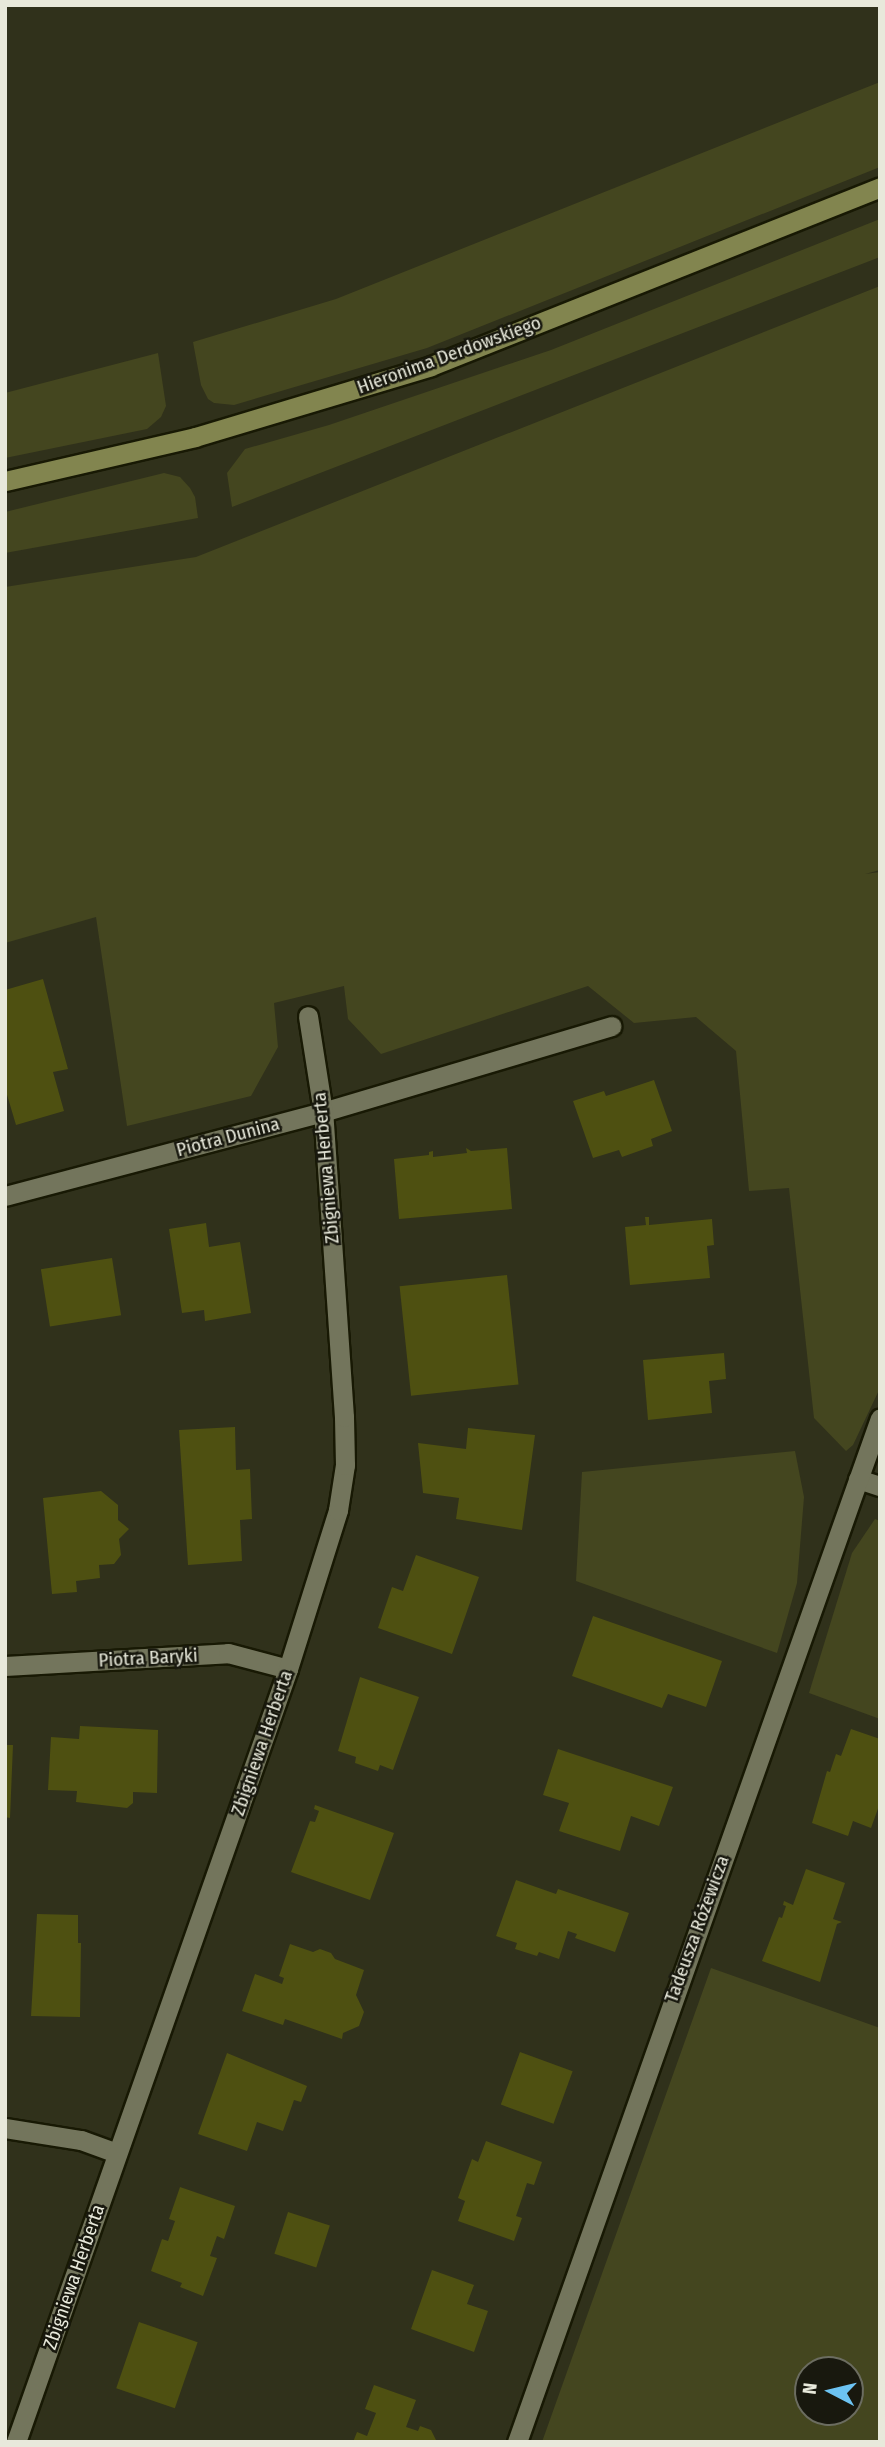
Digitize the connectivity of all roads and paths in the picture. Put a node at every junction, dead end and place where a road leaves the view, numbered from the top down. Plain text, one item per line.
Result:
1 (880, 187) edge
2 (5, 481) edge
3 (308, 1016) dead end
4 (611, 1026) dead end
5 (323, 1112) junction
6 (5, 1196) edge
7 (880, 1418) edge
8 (858, 1479) junction
9 (880, 1486) edge
10 (5, 1666) edge
11 (288, 1670) junction
12 (5, 2128) edge
13 (117, 2153) junction
14 (16, 2442) edge
15 (517, 2442) edge

1 - 2 main road, Hieronima Derdowskiego
3 - 5 street, Zbigniewa Herberta
4 - 5 street, Piotra Dunina
5 - 6 street, Piotra Dunina
5 - 11 street, Zbigniewa Herberta
7 - 8 street, Tadeusza Różewicza
8 - 9 street
8 - 15 street, Tadeusza Różewicza
10 - 11 street, Piotra Baryki
11 - 13 street, Zbigniewa Herberta
12 - 13 street
13 - 14 street, Zbigniewa Herberta

